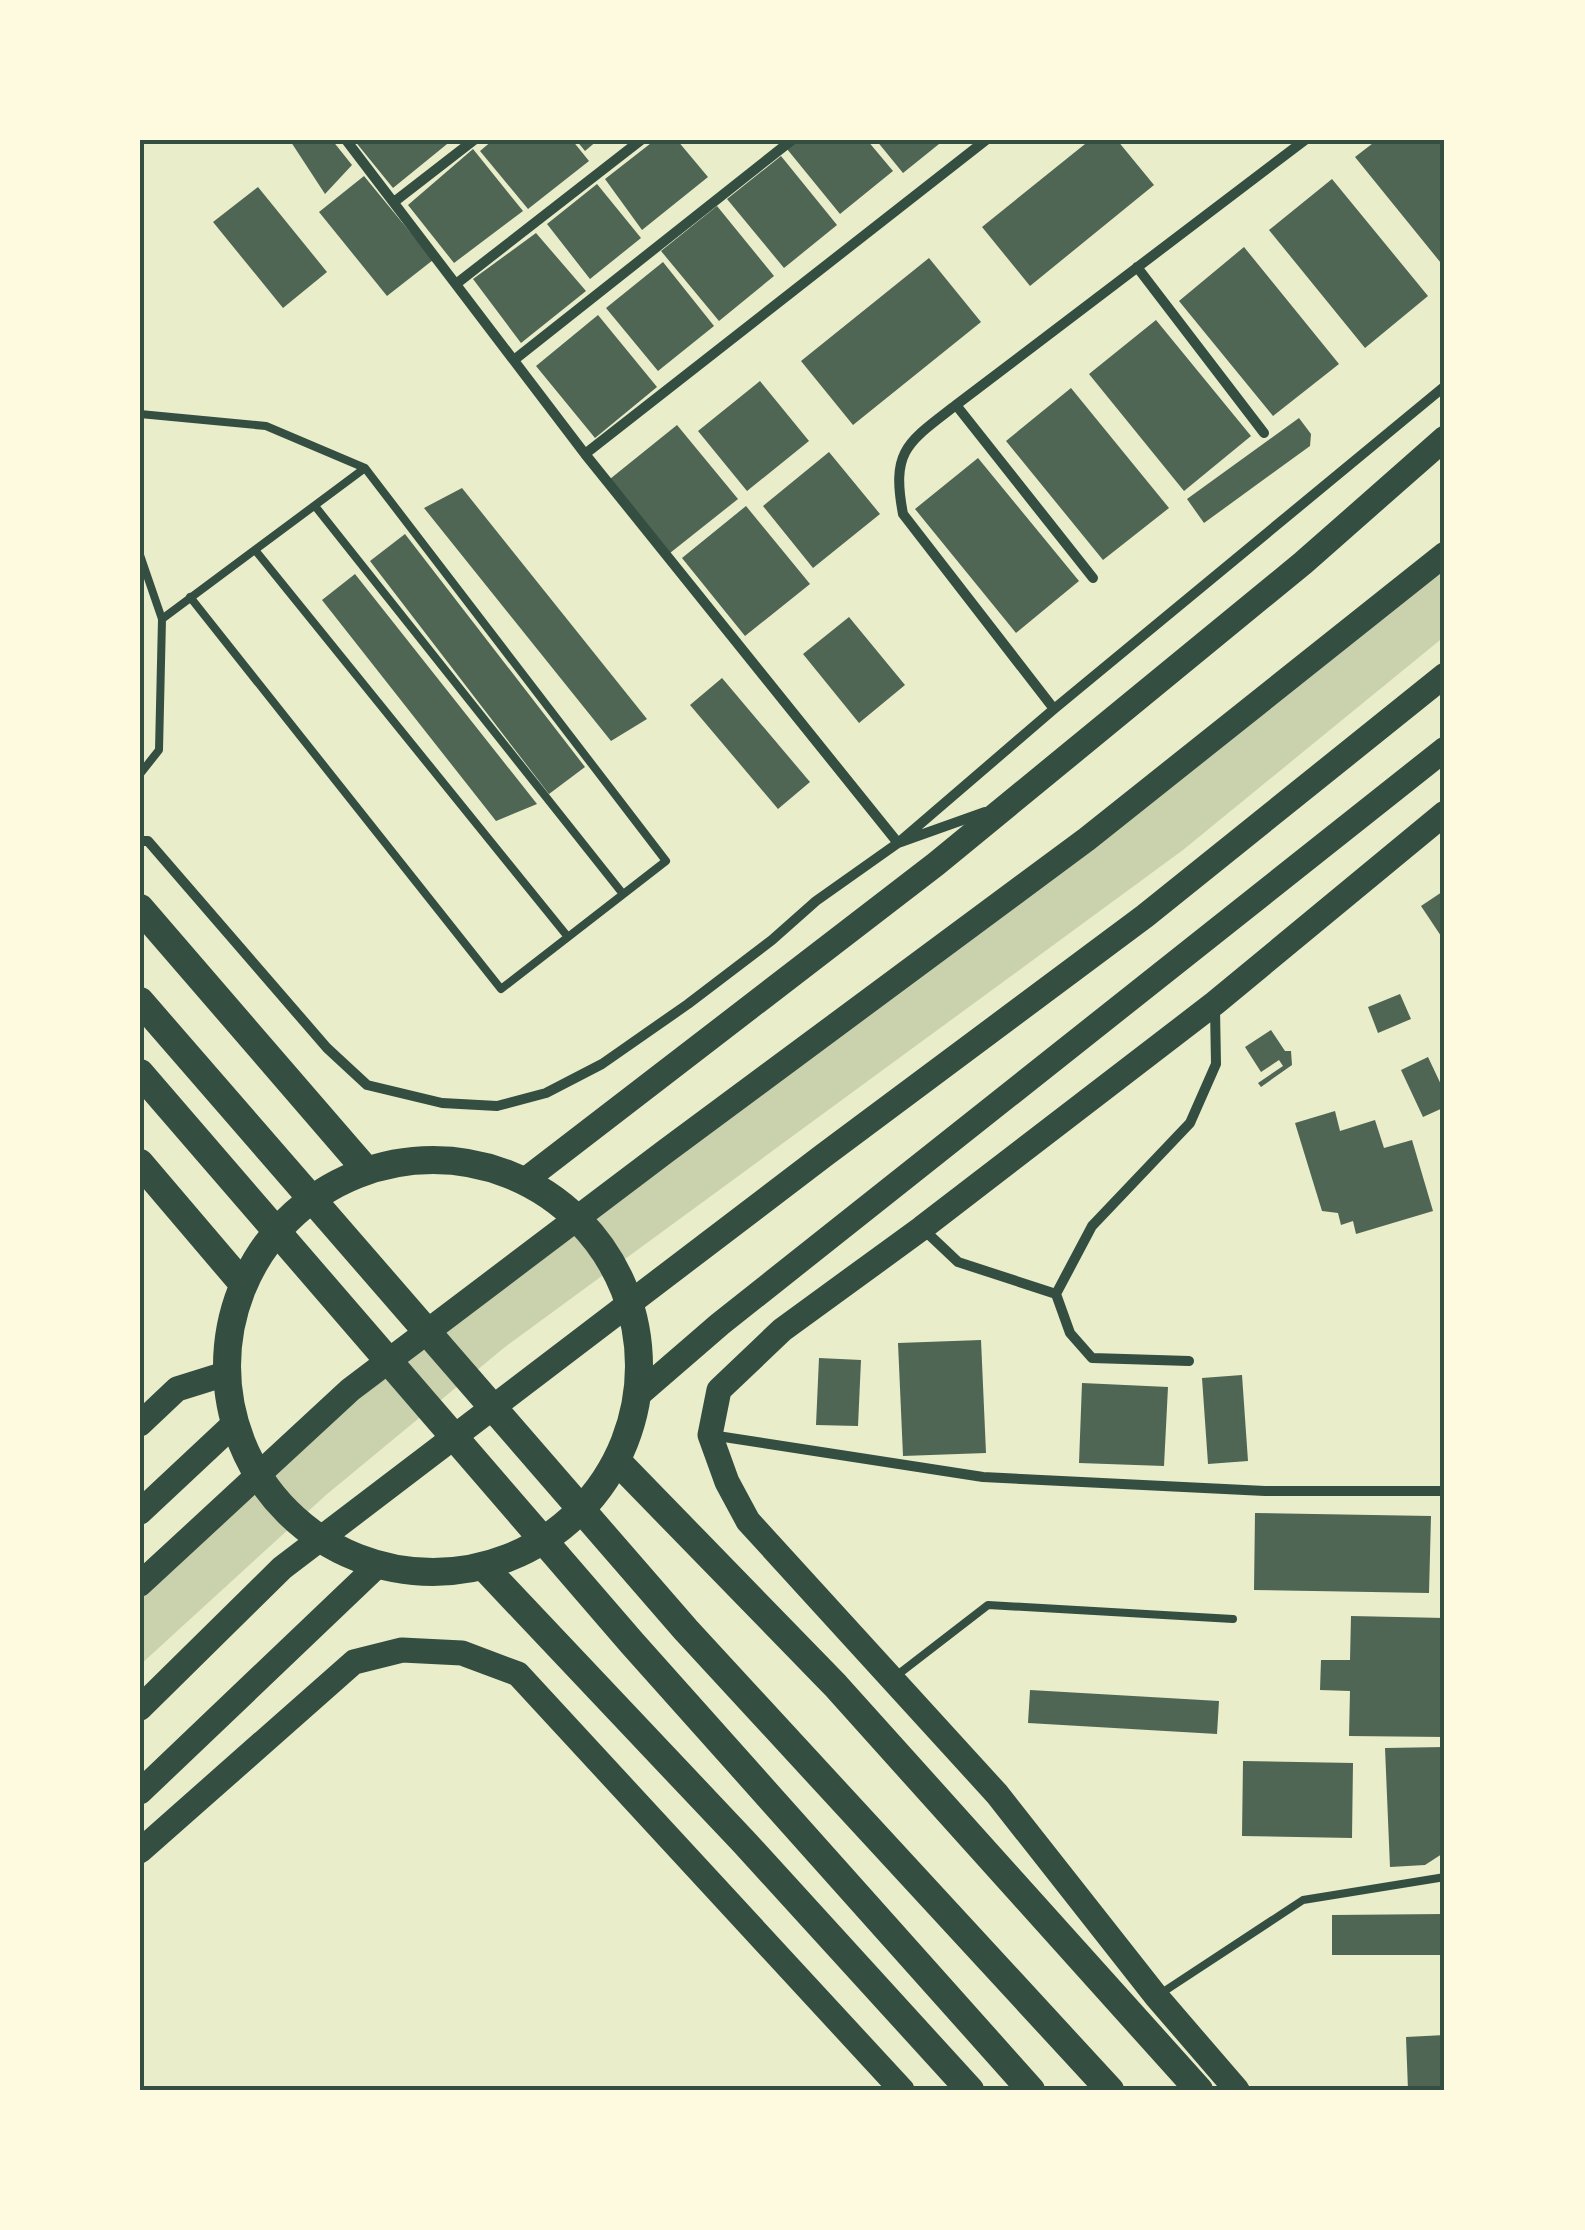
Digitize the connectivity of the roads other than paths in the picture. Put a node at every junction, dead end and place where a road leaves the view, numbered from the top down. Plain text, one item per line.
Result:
1 (346, 140) edge
2 (474, 140) edge
3 (642, 140) edge
4 (792, 140) edge
5 (986, 140) edge
6 (1305, 140) edge
7 (394, 202) junction
8 (1138, 267) junction
9 (456, 284) junction
10 (514, 360) junction
11 (1445, 386) edge
12 (956, 405) junction
13 (140, 414) edge
14 (1264, 432) dead end
15 (1445, 438) edge
16 (584, 454) junction
17 (365, 468) junction
18 (315, 506) junction
19 (255, 550) junction
20 (140, 554) edge
21 (1445, 554) edge
22 (1094, 578) dead end
23 (190, 597) junction
24 (162, 620) junction
25 (1445, 675) edge
26 (1054, 709) junction
27 (1445, 749) edge
28 (140, 774) edge
29 (1010, 804) junction
30 (1445, 813) edge
31 (140, 841) edge
32 (898, 843) junction
33 (623, 894) junction
34 (140, 908) edge
35 (568, 937) junction
36 (140, 1001) edge
37 (1215, 1002) junction
38 (140, 1072) edge
39 (140, 1163) edge
40 (366, 1171) junction
41 (524, 1181) junction
42 (922, 1228) junction
43 (242, 1284) junction
44 (1056, 1294) junction
45 (1189, 1362) dead end
46 (225, 1374) junction
47 (639, 1394) junction
48 (140, 1424) edge
49 (234, 1424) junction
50 (710, 1435) junction
51 (617, 1461) junction
52 (1445, 1491) edge
53 (140, 1512) edge
54 (378, 1565) junction
55 (483, 1566) junction
56 (140, 1584) edge
57 (1233, 1619) dead end
58 (892, 1678) junction
59 (140, 1708) edge
60 (140, 1792) edge
61 (140, 1850) edge
62 (1445, 1877) edge
63 (1156, 1996) junction
64 (902, 2090) edge
65 (970, 2090) edge
66 (1032, 2090) edge
67 (1110, 2090) edge
68 (1198, 2090) edge
69 (1237, 2090) edge

1 - 7 street
2 - 7 street
3 - 9 street
4 - 10 street
5 - 16 street
6 - 8 street
7 - 9 street
8 - 12 street
8 - 14 street
9 - 10 street
10 - 16 street
11 - 26 street
12 - 22 street
12 - 26 street
13 - 17 lane
15 - 29 main road
16 - 32 street
17 - 18 lane
17 - 33 lane
18 - 19 lane
18 - 33 lane
19 - 23 lane
19 - 35 lane
20 - 24 lane
21 - 56 main road
23 - 24 lane
23 - 35 lane
24 - 28 lane
25 - 59 main road
26 - 32 street
27 - 47 main road
29 - 32 street
29 - 41 main road
30 - 37 main road
31 - 32 street
33 - 35 lane
34 - 40 highway
36 - 67 highway
37 - 42 main road
37 - 44 street
38 - 66 highway
39 - 43 highway
40 - 41 highway
40 - 43 highway
41 - 47 highway
42 - 44 street
42 - 50 main road
43 - 46 highway
44 - 45 street
46 - 48 main road
46 - 49 highway
47 - 51 highway
49 - 53 main road
49 - 54 highway
50 - 52 street
50 - 58 main road
51 - 55 highway
51 - 68 highway
54 - 55 highway
54 - 60 main road
55 - 65 highway
57 - 58 lane
58 - 63 main road
61 - 64 main road
62 - 63 lane
63 - 69 main road

